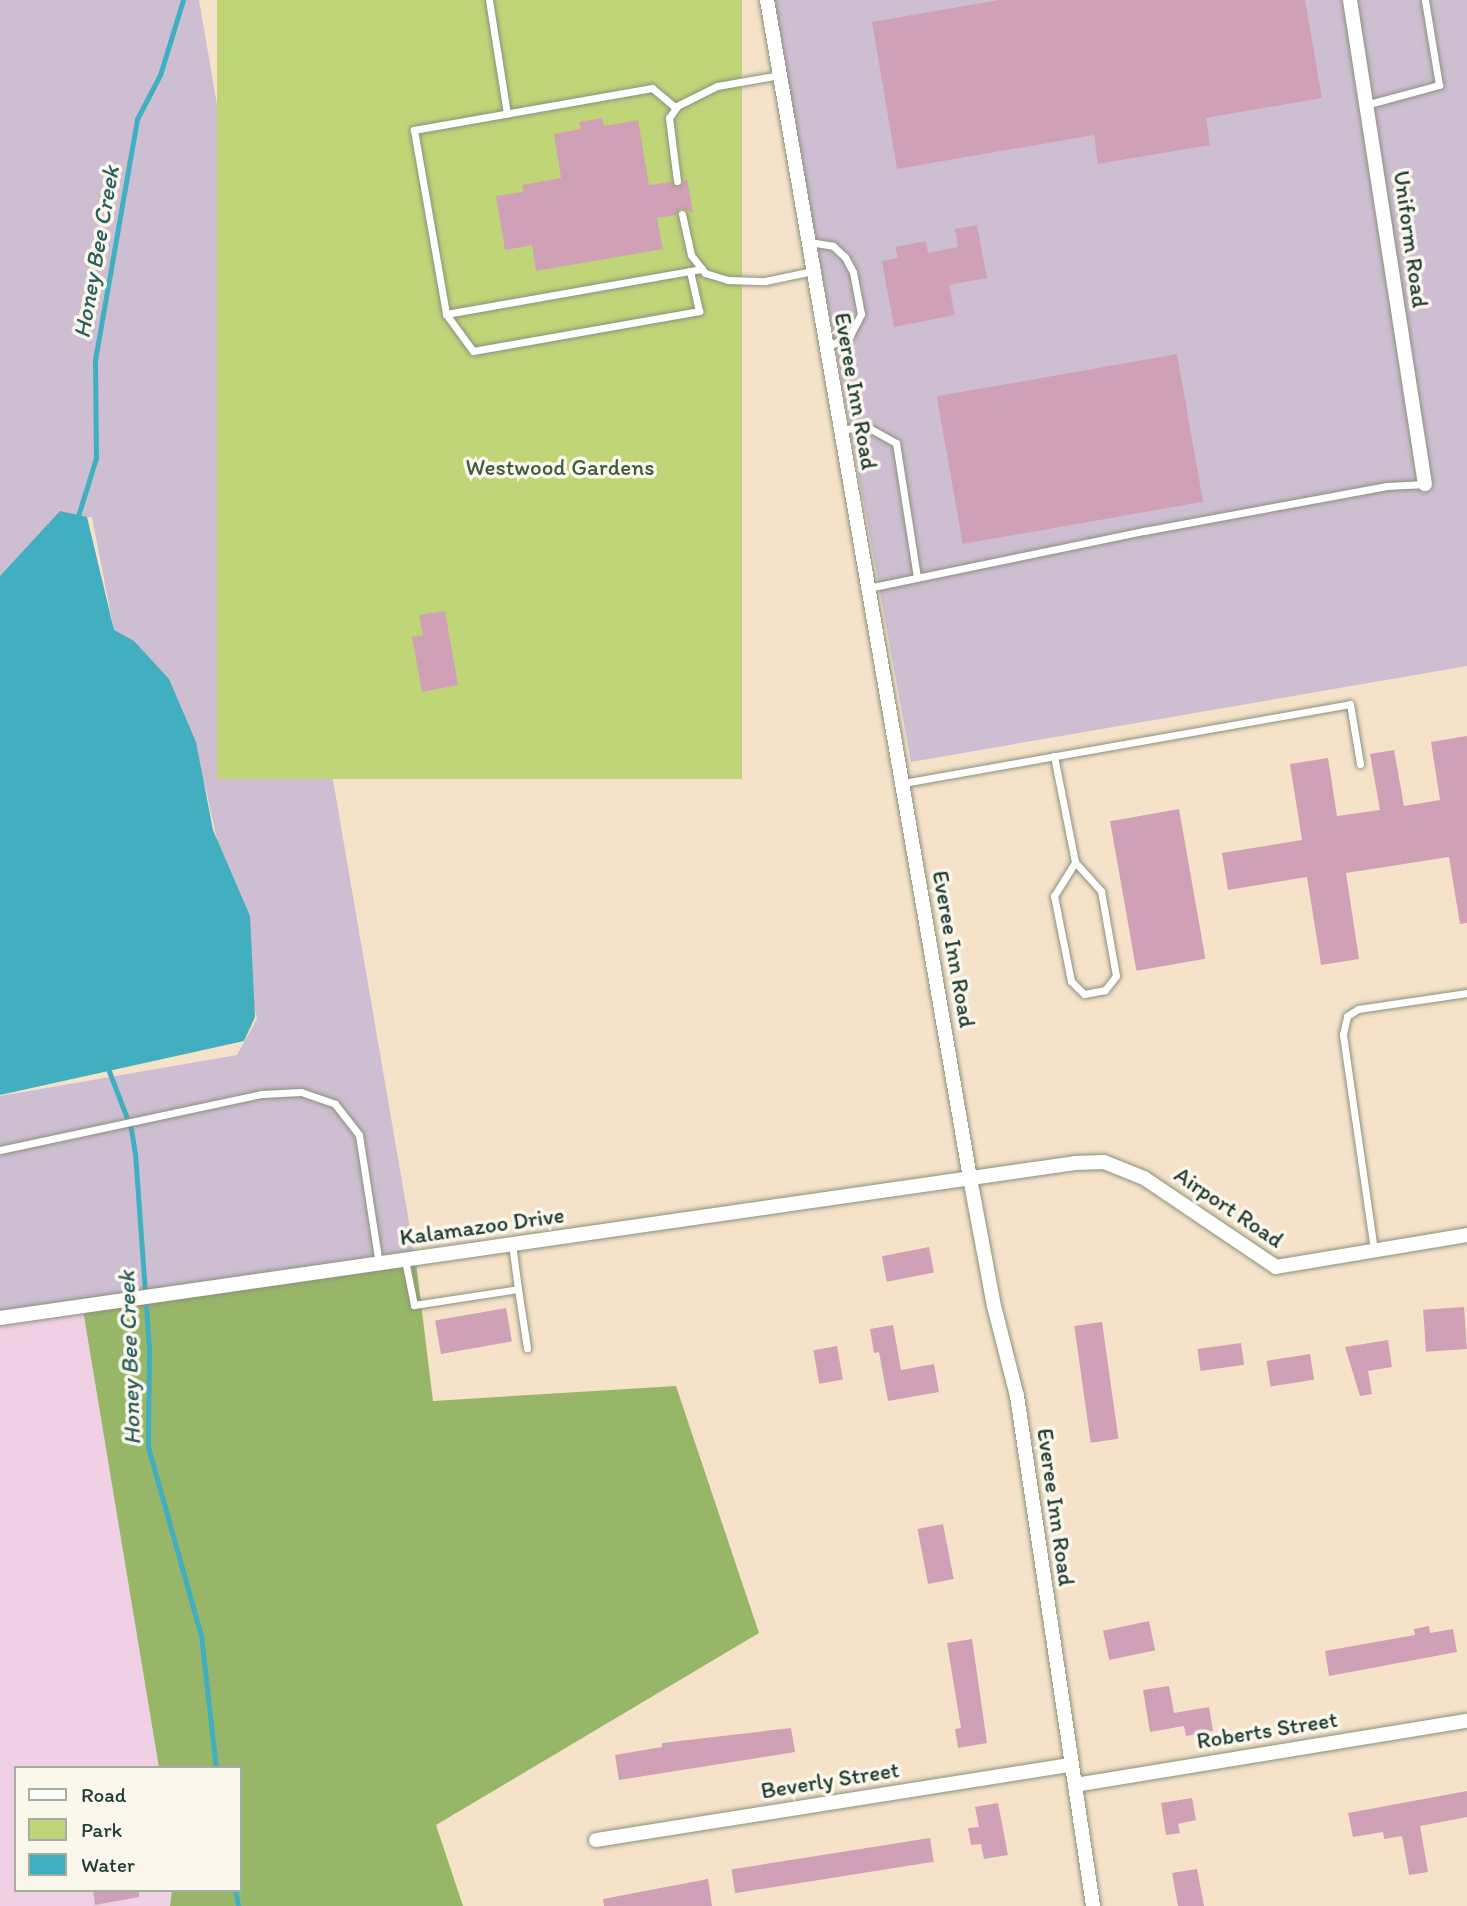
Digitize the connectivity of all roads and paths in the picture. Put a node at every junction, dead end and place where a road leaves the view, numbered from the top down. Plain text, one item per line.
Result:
1 (489, 0) edge
2 (767, 0) edge
3 (1350, 0) edge
4 (1425, 0) edge
5 (780, 75) junction
6 (1369, 104) junction
7 (676, 108) junction
8 (507, 114) junction
9 (677, 181) dead end
10 (682, 214) dead end
11 (808, 242) junction
12 (702, 269) junction
13 (690, 271) junction
14 (813, 271) junction
15 (446, 314) junction
16 (826, 346) junction
17 (840, 429) junction
18 (1425, 484) joint
19 (916, 577) junction
20 (867, 588) junction
21 (1054, 756) junction
22 (1360, 764) dead end
23 (902, 783) junction
24 (1075, 862) junction
25 (1467, 993) edge
26 (0, 1150) edge
27 (970, 1178) junction
28 (1467, 1235) edge
29 (512, 1244) junction
30 (1374, 1251) junction
31 (405, 1260) junction
32 (379, 1264) junction
33 (518, 1289) junction
34 (0, 1318) edge
35 (527, 1348) dead end
36 (1467, 1721) edge
37 (1071, 1765) junction
38 (1075, 1785) junction
39 (596, 1840) dead end
40 (1093, 1906) edge

1 - 8 lane
2 - 5 street, Everee Inn Road
3 - 6 street, Uniform Road
4 - 6 lane
5 - 7 lane
5 - 11 street, Everee Inn Road
6 - 18 street, Uniform Road
7 - 8 lane
7 - 9 lane
8 - 15 lane
10 - 12 lane
11 - 14 street, Everee Inn Road
11 - 16 lane
12 - 13 lane
12 - 14 lane
13 - 15 lane
13 - 15 lane
14 - 16 street, Everee Inn Road
16 - 17 street, Everee Inn Road
17 - 19 lane
17 - 20 street, Everee Inn Road
18 - 19 lane
19 - 20 lane
20 - 23 street, Everee Inn Road
21 - 22 lane
21 - 23 lane
21 - 24 lane
23 - 27 street, Everee Inn Road
24 - 24 lane
25 - 30 lane
26 - 32 lane
27 - 29 street, Kalamazoo Drive
27 - 30 street, Airport Road
27 - 37 street, Everee Inn Road
28 - 30 street, Airport Road
29 - 31 street, Kalamazoo Drive
29 - 33 lane
31 - 32 street, Kalamazoo Drive
31 - 33 lane
32 - 34 street, Kalamazoo Drive
33 - 35 lane
36 - 38 street, Roberts Street
37 - 38 street, Everee Inn Road
37 - 39 street, Beverly Street
38 - 40 street, Everee Inn Road

